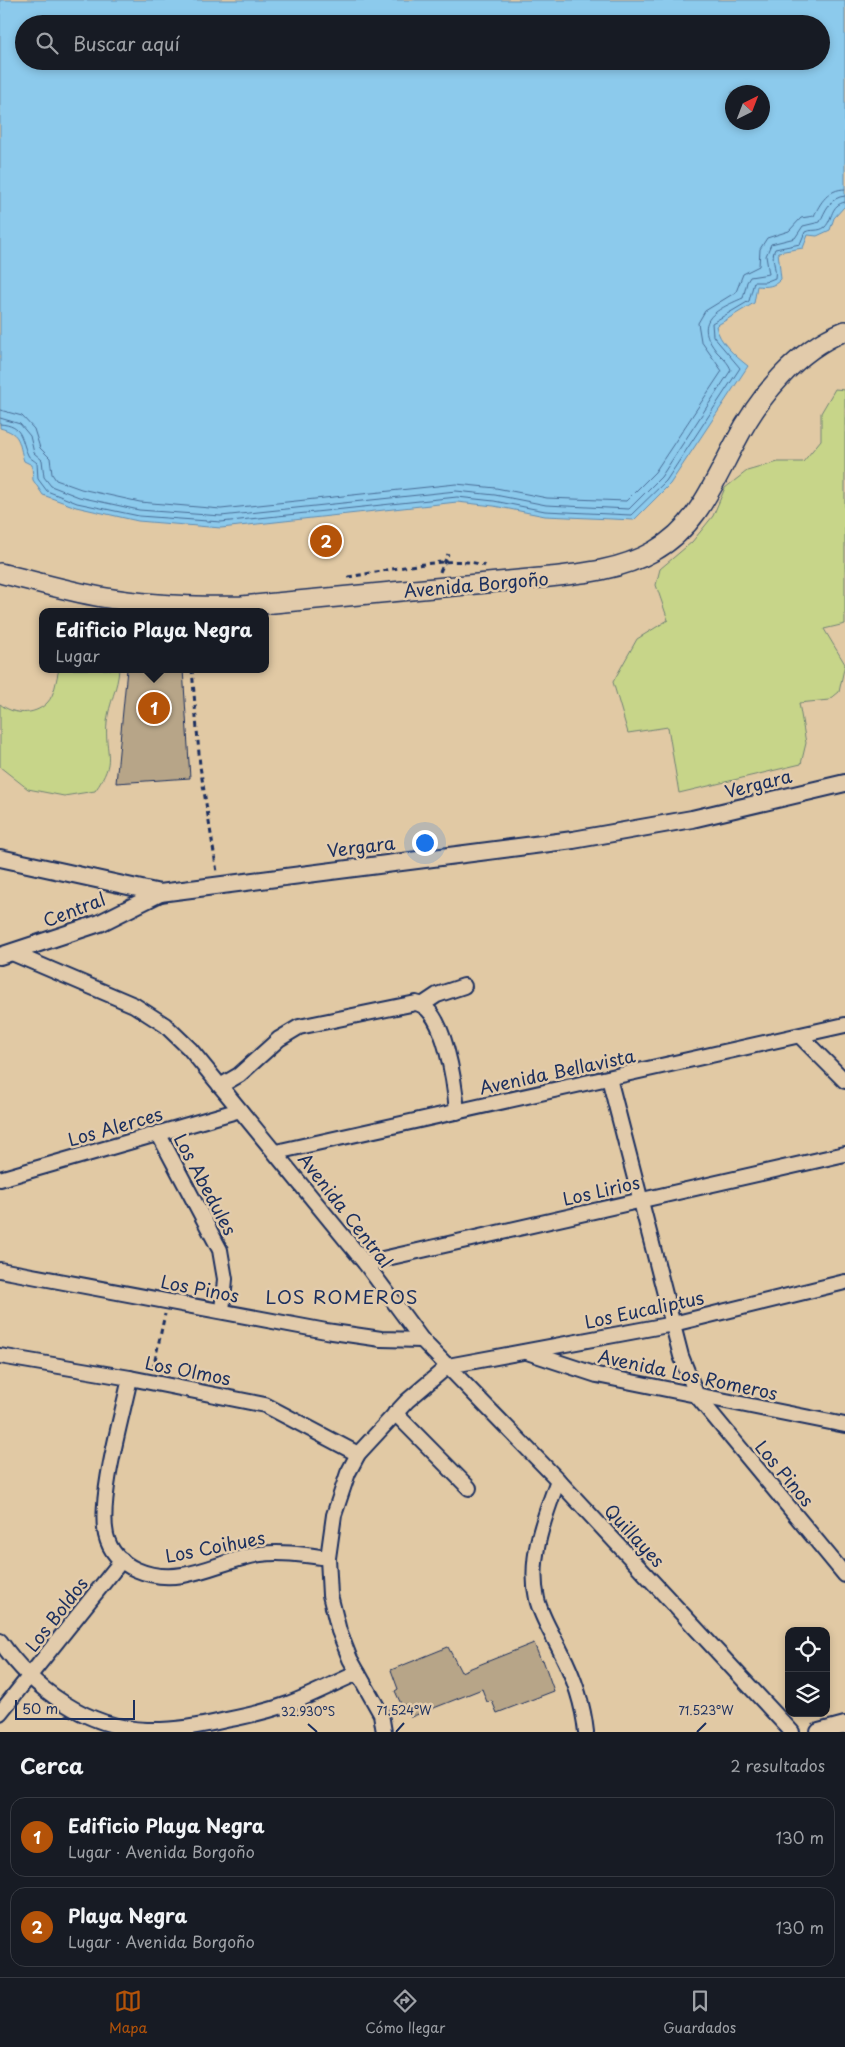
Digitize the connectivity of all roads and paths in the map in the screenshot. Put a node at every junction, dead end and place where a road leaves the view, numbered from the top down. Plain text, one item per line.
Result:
1 (845, 331) edge
2 (491, 569) dead end
3 (0, 573) edge
4 (347, 577) dead end
5 (192, 673) edge
6 (845, 783) edge
7 (0, 858) edge
8 (220, 885) junction
9 (160, 893) junction
10 (6, 955) edge
11 (464, 986) dead end
12 (422, 1005) junction
13 (845, 1024) edge
14 (800, 1036) junction
15 (609, 1078) junction
16 (845, 1081) edge
17 (220, 1086) junction
18 (240, 1110) junction
19 (457, 1112) junction
20 (158, 1133) junction
21 (276, 1152) junction
22 (845, 1154) edge
23 (0, 1179) edge
24 (641, 1200) junction
25 (365, 1263) junction
26 (0, 1270) edge
27 (845, 1282) edge
28 (167, 1301) junction
29 (222, 1311) junction
30 (673, 1324) junction
31 (422, 1340) junction
32 (525, 1352) junction
33 (0, 1356) edge
34 (448, 1366) junction
35 (130, 1378) junction
36 (151, 1382) junction
37 (697, 1396) junction
38 (395, 1413) junction
39 (845, 1425) edge
40 (358, 1454) junction
41 (558, 1480) junction
42 (468, 1488) dead end
43 (328, 1558) junction
44 (122, 1560) junction
45 (845, 1574) edge
46 (0, 1641) edge
47 (358, 1673) junction
48 (30, 1678) junction
49 (0, 1713) edge
50 (845, 1725) edge
51 (384, 1732) edge
52 (586, 1732) edge
53 (792, 1732) edge
54 (819, 1732) edge

1 - 3 main road, Avenida Borgoño
2 - 4 path
5 - 8 path
6 - 8 street, Vergara
7 - 9 street, Vergara
8 - 9 street, Vergara
9 - 10 street, Central
10 - 17 street, Avenida Central
11 - 12 street
12 - 17 street
12 - 19 street
13 - 14 street, Avenida Bellavista
14 - 15 street, Avenida Bellavista
14 - 16 street
15 - 19 street, Avenida Bellavista
15 - 24 street, Los Pinos
17 - 18 street, Avenida Central
18 - 20 street, Los Alerces
18 - 21 street, Avenida Central
19 - 21 street, Avenida Bellavista
20 - 23 street, Los Alerces
20 - 29 street, Los Abedules
21 - 25 street, Avenida Central
22 - 24 street, Los Lirios
24 - 25 street, Los Lirios
24 - 30 street, Los Pinos
25 - 31 street, Avenida Central
26 - 28 street, Los Pinos
27 - 30 street, Los Eucaliptus
28 - 29 street, Los Pinos
28 - 36 path
29 - 31 street, Los Pinos
30 - 32 street, Los Eucaliptus
30 - 37 street, Los Pinos
31 - 34 street, Avenida Central
32 - 34 street, Los Eucaliptus
32 - 37 street, Avenida Los Romeros
33 - 35 street, Los Olmos
34 - 38 street
34 - 41 street, Quillayes
35 - 36 street, Los Olmos
35 - 44 street, Los Coihues
36 - 40 street, Los Olmos
37 - 39 street, Avenida Los Romeros
37 - 45 street, Los Pinos
38 - 40 street
38 - 42 street
40 - 43 street
41 - 52 street
41 - 53 street, Quillayes
43 - 44 street, Los Coihues
43 - 47 street
44 - 48 street, Los Boldos
46 - 48 street
47 - 48 street
47 - 51 street
48 - 49 street, Los Boldos
50 - 54 street

